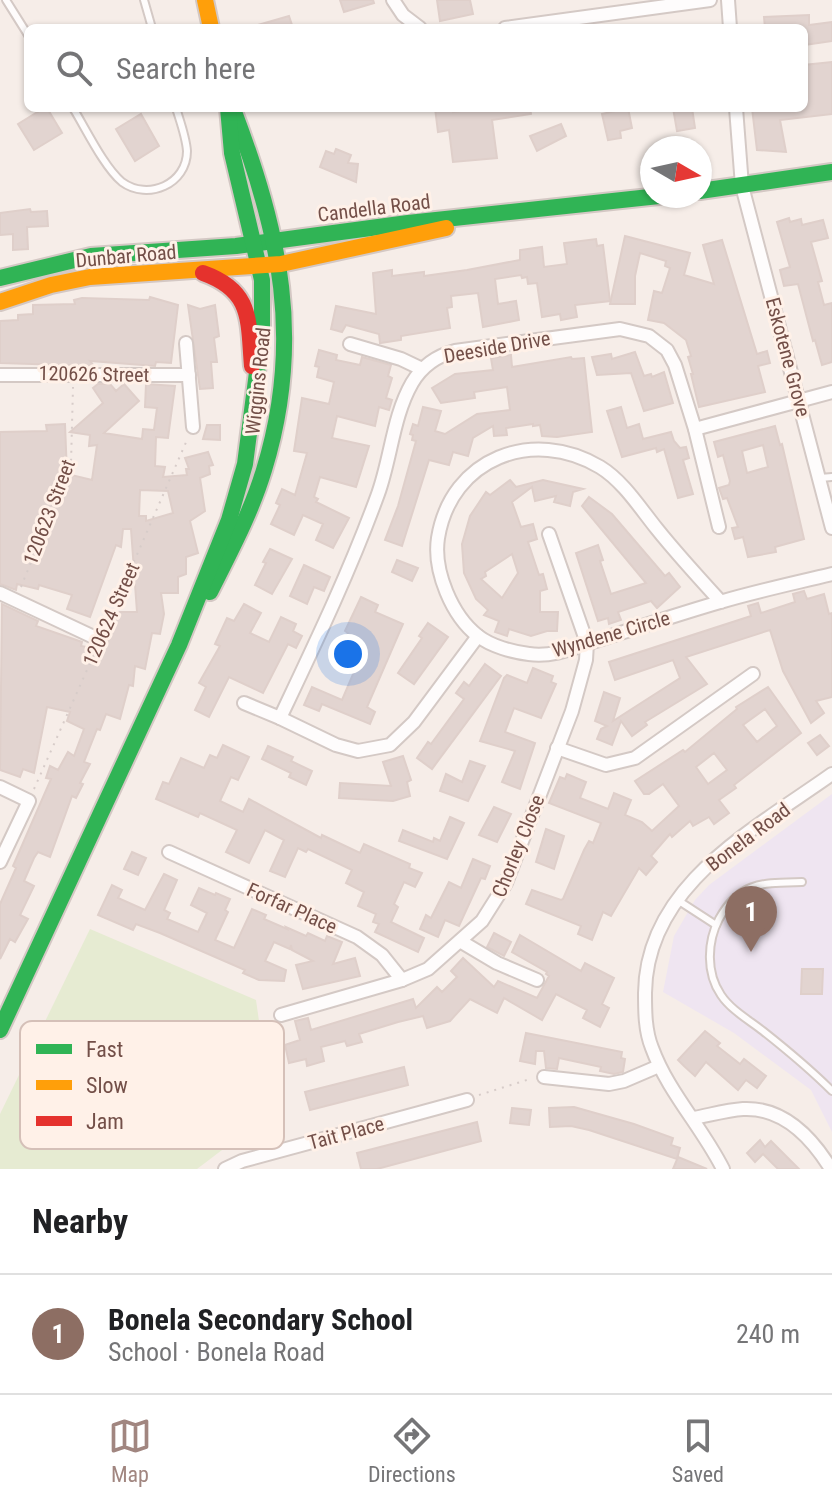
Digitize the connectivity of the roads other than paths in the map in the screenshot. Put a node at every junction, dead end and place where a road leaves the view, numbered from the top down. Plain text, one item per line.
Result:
1 (6, 0) edge
2 (144, 0) edge
3 (205, 0) edge
4 (393, 0) edge
5 (710, 0) edge
6 (728, 0) edge
7 (151, 24) edge
8 (210, 24) edge
9 (415, 24) edge
10 (534, 24) edge
11 (730, 24) edge
12 (24, 29) edge
13 (76, 112) edge
14 (177, 112) edge
15 (230, 112) edge
16 (232, 112) edge
17 (736, 112) edge
18 (832, 172) edge
19 (742, 186) junction
20 (712, 190) edge
21 (640, 198) edge
22 (498, 215) junction
23 (277, 241) junction
24 (255, 243) junction
25 (281, 264) junction
26 (260, 266) junction
27 (194, 270) junction
28 (0, 278) edge
29 (0, 302) edge
30 (186, 343) dead end
31 (350, 344) dead end
32 (422, 369) junction
33 (0, 375) edge
34 (189, 375) junction
35 (832, 392) edge
36 (255, 398) junction
37 (799, 401) junction
38 (193, 427) road end
39 (695, 429) junction
40 (826, 477) edge
41 (719, 527) dead end
42 (832, 528) edge
43 (549, 534) dead end
44 (832, 574) edge
45 (0, 593) edge
46 (721, 602) junction
47 (478, 636) junction
48 (100, 640) road end
49 (587, 643) junction
50 (179, 645) junction
51 (753, 674) dead end
52 (244, 703) dead end
53 (280, 718) junction
54 (557, 748) junction
55 (832, 774) edge
56 (0, 787) edge
57 (169, 852) dead end
58 (0, 862) edge
59 (802, 882) dead end
60 (676, 899) junction
61 (716, 925) junction
62 (460, 941) junction
63 (402, 980) junction
64 (537, 980) dead end
65 (281, 1015) dead end
66 (0, 1030) edge
67 (659, 1066) junction
68 (544, 1077) road end
69 (832, 1091) edge
70 (467, 1100) road end
71 (694, 1118) junction
72 (225, 1169) edge
73 (723, 1169) edge
74 (831, 1169) edge

1 - 12 lane
2 - 7 lane
3 - 8 street
4 - 9 street
5 - 10 street
6 - 11 street
13 - 14 lane
15 - 24 street, Wiggins Road
16 - 23 street, Wiggins Road
17 - 19 street, Eskotene Grove
18 - 19 street
19 - 20 street
19 - 37 street, Eskotene Grove
21 - 22 street, Candella Road
22 - 23 street, Candella Road
22 - 25 street, Candella Road
23 - 24 street, Candella Road
23 - 25 street, Wiggins Road
24 - 26 street, Wiggins Road
24 - 28 street, Dunbar Road
25 - 26 street, Candella Road
25 - 50 street, Wiggins Road
26 - 27 street, Dunbar Road
26 - 36 street, Wiggins Road
27 - 29 street, Dunbar Road
27 - 36 street
30 - 34 street
31 - 32 street
32 - 39 street, Deeside Drive
32 - 53 street, Deeside Drive
33 - 34 street, 120626 Street
34 - 38 street
35 - 37 street
36 - 50 street, Wiggins Road
37 - 39 street
37 - 40 street, Eskotene Grove
39 - 41 street, Deeside Drive
40 - 42 street, Eskotene Grove
43 - 49 street
44 - 46 street, Wyndene Circle
45 - 48 street
46 - 47 street, Wyndene Circle
46 - 49 street, Wyndene Circle
47 - 49 street, Wyndene Circle
47 - 53 street
49 - 54 street, Chorley Close
50 - 66 street, Wiggins Road
51 - 54 street
52 - 53 street
54 - 62 street, Chorley Close
55 - 60 street, Bonela Road
56 - 58 street
57 - 63 street, Forfar Place
59 - 61 lane
60 - 61 lane
60 - 67 street, Bonela Road
61 - 69 lane
62 - 63 street, Chorley Close
62 - 64 street
63 - 65 street, Chorley Close
67 - 68 street
67 - 71 street, Bonela Road
70 - 72 street, Tait Place
71 - 73 street, Bonela Road
71 - 74 street

